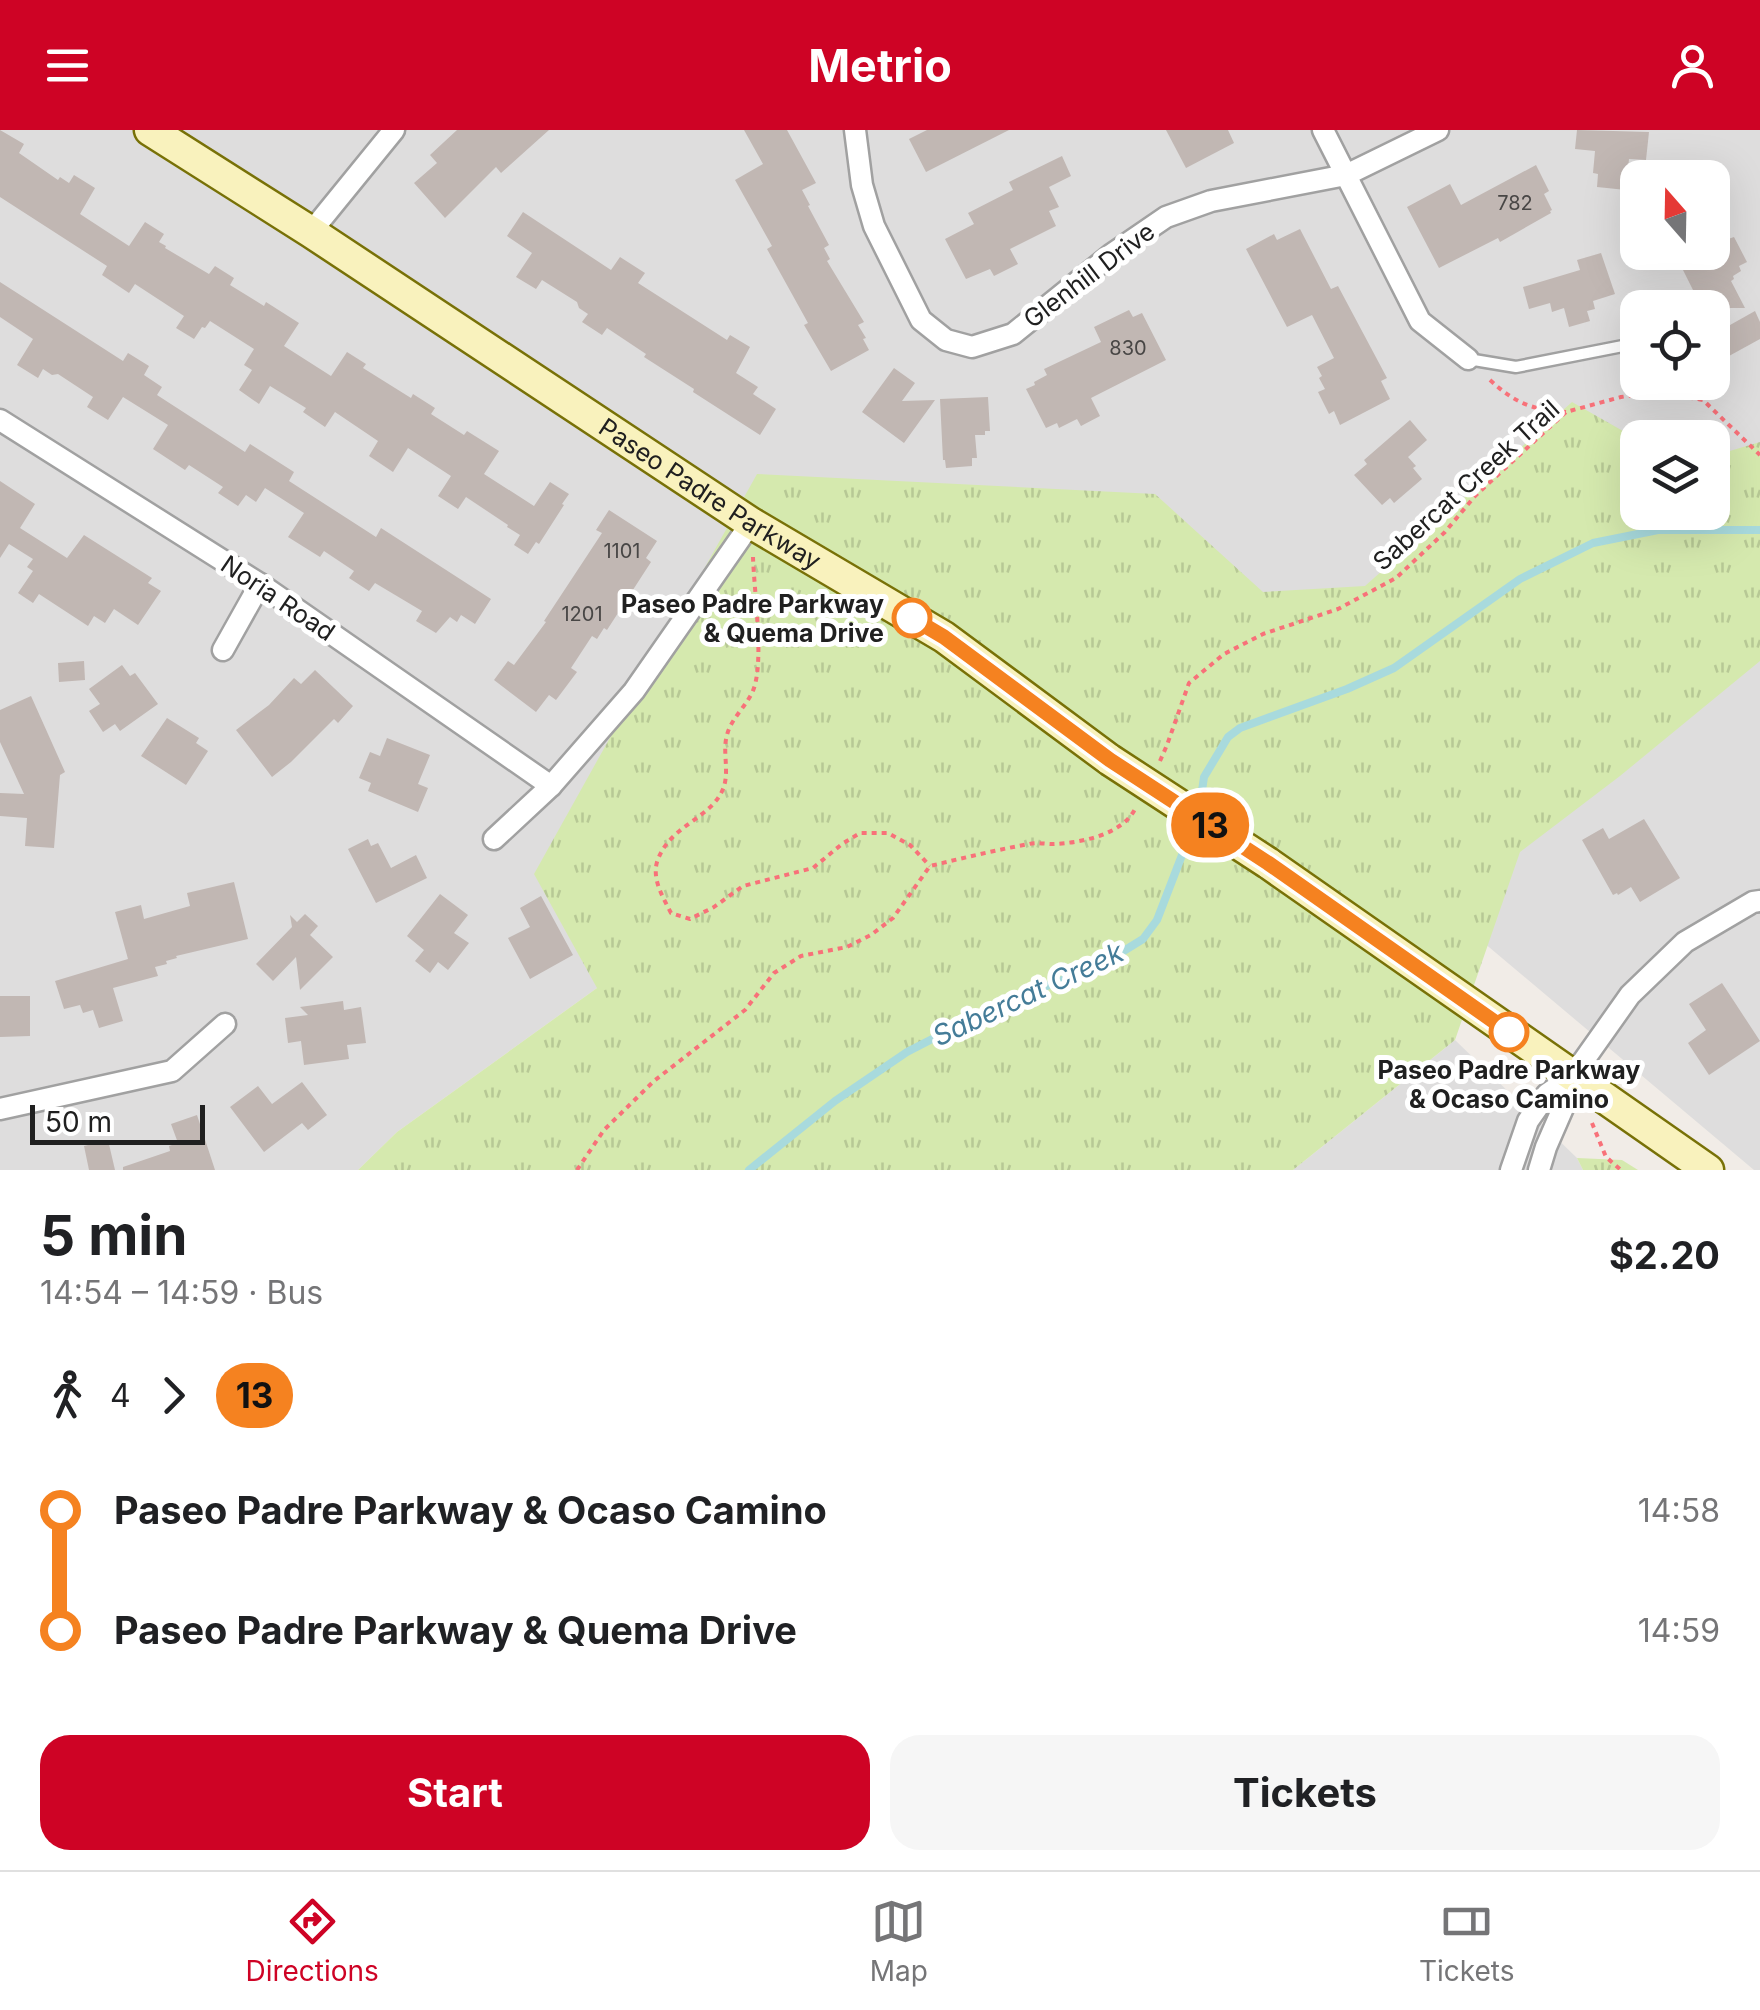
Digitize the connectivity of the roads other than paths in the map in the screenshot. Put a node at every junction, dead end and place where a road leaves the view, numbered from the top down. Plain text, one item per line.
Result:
1 (150, 130) edge
2 (394, 130) edge
3 (855, 130) edge
4 (1322, 130) edge
5 (1438, 130) edge
6 (1346, 174) junction
7 (311, 232) junction
8 (1620, 347) edge
9 (1468, 359) joint
10 (0, 420) edge
11 (751, 524) junction
12 (260, 584) junction
13 (224, 650) dead end
14 (550, 786) junction
15 (494, 839) dead end
16 (1760, 900) edge
17 (225, 1024) dead end
18 (1572, 1077) junction
19 (0, 1108) edge
20 (1511, 1170) edge
21 (1539, 1170) edge
22 (1708, 1170) edge

1 - 7 main road, Paseo Padre Parkway
2 - 7 street
3 - 6 street, Glenhill Drive
4 - 6 street
5 - 6 street, Glenhill Drive
6 - 9 street
7 - 11 main road, Paseo Padre Parkway
8 - 9 lane
10 - 12 street, Noria Road
11 - 14 street
11 - 18 main road, Paseo Padre Parkway, bridge
12 - 13 street
12 - 14 street, Noria Road
14 - 15 street
16 - 18 street
17 - 19 street
18 - 20 street
18 - 21 street
18 - 22 main road, Paseo Padre Parkway

